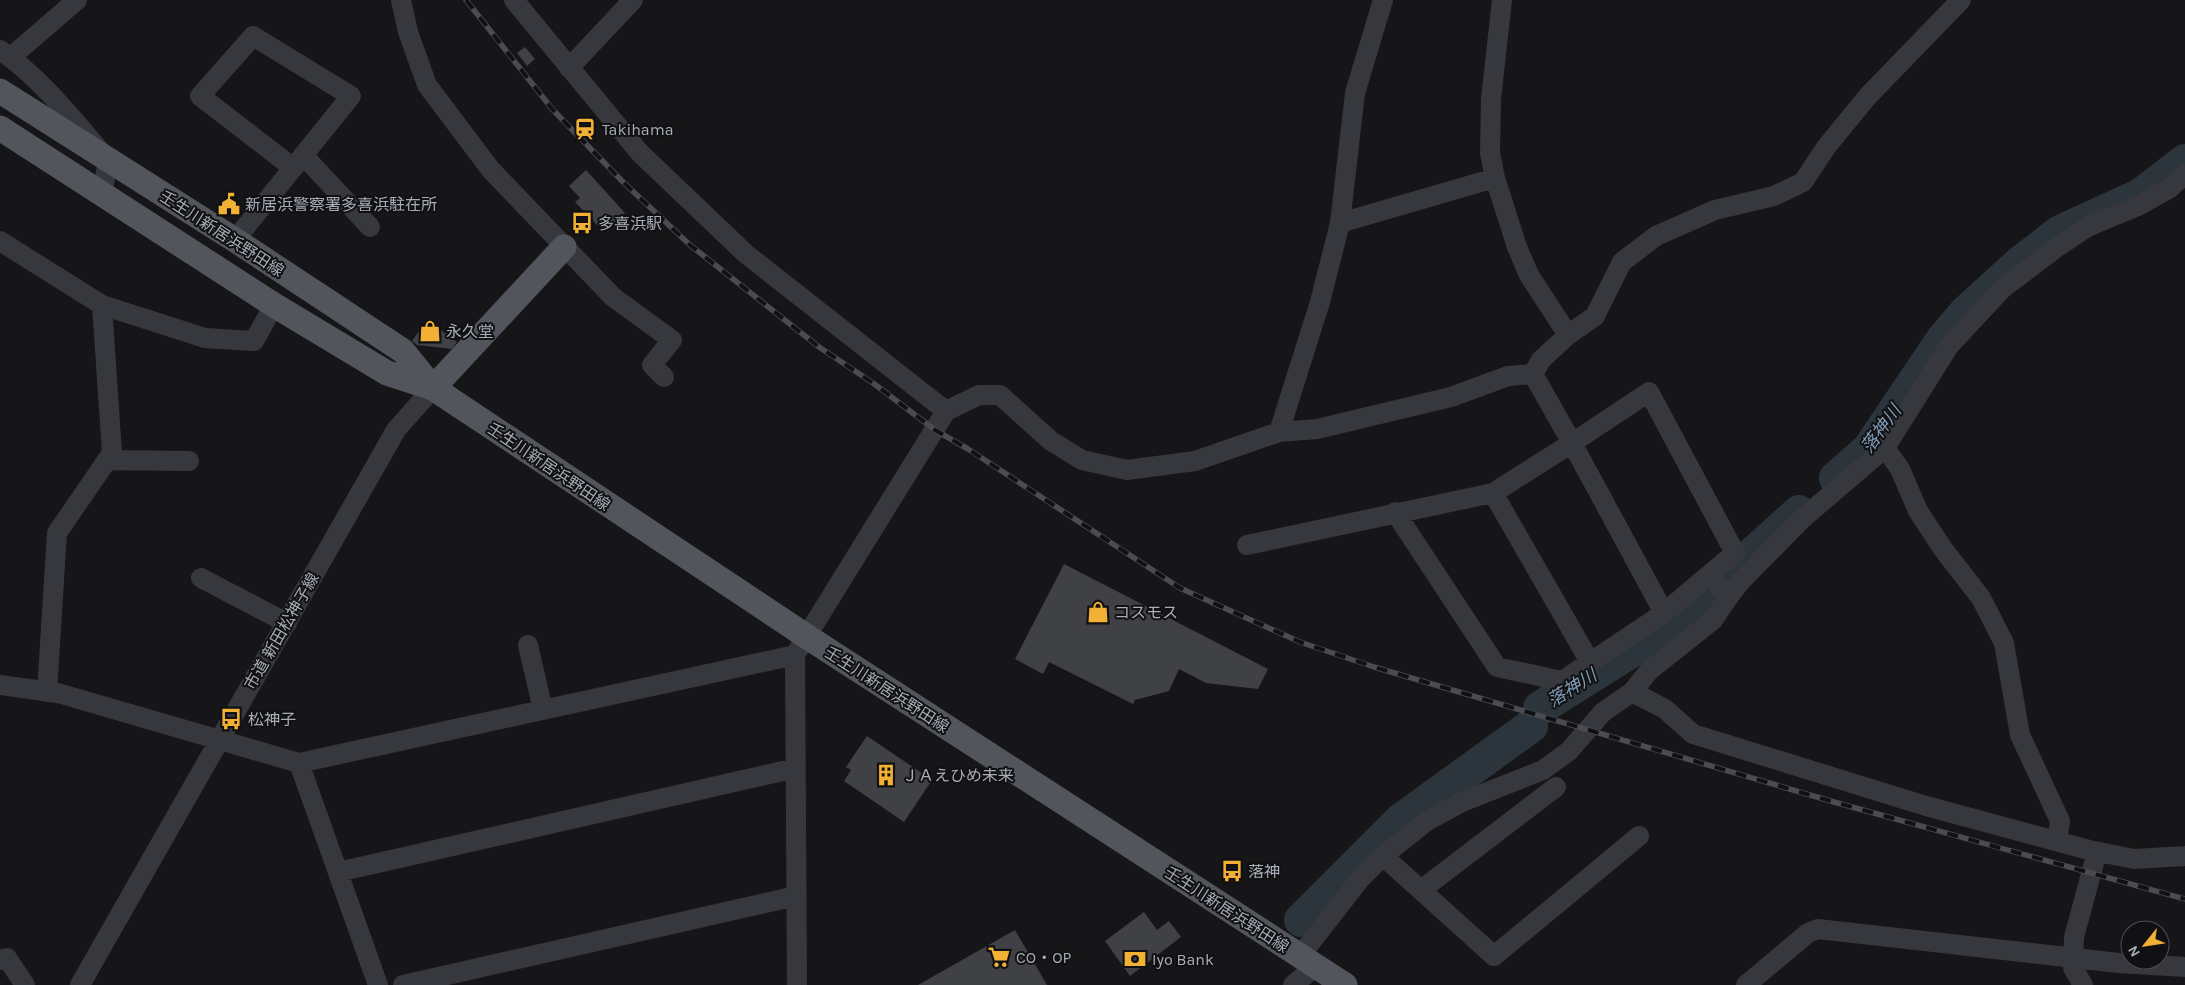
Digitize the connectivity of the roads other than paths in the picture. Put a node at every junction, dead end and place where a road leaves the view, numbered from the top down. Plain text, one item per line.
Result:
1 (77, 0) edge
2 (402, 0) edge
3 (514, 0) edge
4 (633, 0) edge
5 (1383, 0) edge
6 (1502, 0) edge
7 (1961, 0) edge
8 (5, 54) edge
9 (570, 68) junction
10 (0, 91) edge
11 (0, 128) edge
12 (108, 160) junction
13 (297, 161) junction
14 (2185, 174) edge
15 (1495, 178) junction
16 (102, 196) junction
17 (1340, 223) junction
18 (370, 227) dead end
19 (235, 240) junction
20 (0, 241) edge
21 (564, 247) junction
22 (102, 305) junction
23 (274, 305) junction
24 (1568, 335) junction
25 (1533, 374) junction
26 (664, 377) dead end
27 (432, 388) junction
28 (946, 411) junction
29 (1278, 432) junction
30 (1572, 443) junction
31 (1886, 448) junction
32 (108, 460) junction
33 (189, 461) dead end
34 (1493, 493) junction
35 (1395, 512) junction
36 (1247, 545) dead end
37 (201, 578) dead end
38 (1707, 578) junction
39 (1730, 595) junction
40 (1664, 613) junction
41 (287, 624) junction
42 (528, 644) dead end
43 (800, 645) junction
44 (1590, 662) junction
45 (0, 685) edge
46 (47, 692) junction
47 (1632, 692) junction
48 (543, 710) junction
49 (219, 738) junction
50 (299, 763) junction
51 (796, 768) junction
52 (1556, 787) dead end
53 (1639, 836) dead end
54 (2057, 842) junction
55 (2097, 852) junction
56 (1383, 856) junction
57 (2185, 856) edge
58 (338, 872) junction
59 (1421, 890) junction
60 (796, 896) junction
61 (2072, 958) junction
62 (0, 960) edge
63 (1308, 961) junction
64 (2185, 967) edge
65 (25, 985) edge
66 (80, 985) edge
67 (378, 985) edge
68 (403, 985) edge
69 (797, 985) edge
70 (1293, 985) edge
71 (1345, 985) edge
72 (1746, 985) edge
73 (2083, 985) edge

1 - 8 street
2 - 21 street
3 - 9 street
4 - 9 street
5 - 17 street
6 - 15 street
7 - 24 street
8 - 12 street
9 - 28 street
10 - 12 main road, 壬生川新居浜野田線
11 - 16 main road, 壬生川新居浜野田線
12 - 16 street
12 - 19 main road, 壬生川新居浜野田線
13 - 13 street
13 - 18 street
13 - 19 street
14 - 31 street
15 - 17 street
15 - 24 street
16 - 23 main road, 壬生川新居浜野田線
17 - 29 street
19 - 27 main road, 壬生川新居浜野田線
20 - 22 street
21 - 26 street
21 - 27 main road
22 - 23 street
22 - 32 street
23 - 27 main road, 壬生川新居浜野田線
24 - 25 street
25 - 29 street
25 - 30 street
27 - 41 street, 市道 新田松神子線
27 - 43 main road, 壬生川新居浜野田線
28 - 29 street
28 - 43 street
30 - 34 street
30 - 38 street
30 - 40 street
31 - 39 street
31 - 54 street
32 - 33 street
32 - 46 street
34 - 35 street
34 - 44 street
35 - 36 street
35 - 44 street
37 - 41 street
38 - 39 street
38 - 40 street
39 - 47 street
40 - 44 street
41 - 49 street, 市道 新田松神子線
42 - 48 street
43 - 48 street
43 - 51 street
43 - 63 main road, 壬生川新居浜野田線
45 - 46 street
46 - 49 street
47 - 54 street
47 - 56 street
48 - 50 street
49 - 50 street
49 - 66 street, 市道 新田松神子線
50 - 58 street
51 - 58 street
51 - 60 street
52 - 59 street
53 - 59 street
54 - 55 street
55 - 57 street
55 - 61 street
56 - 59 street
56 - 63 street
58 - 67 street
60 - 68 street
60 - 69 street
61 - 64 street
61 - 72 street
61 - 73 street
62 - 65 street
63 - 70 street
63 - 71 main road, 壬生川新居浜野田線

